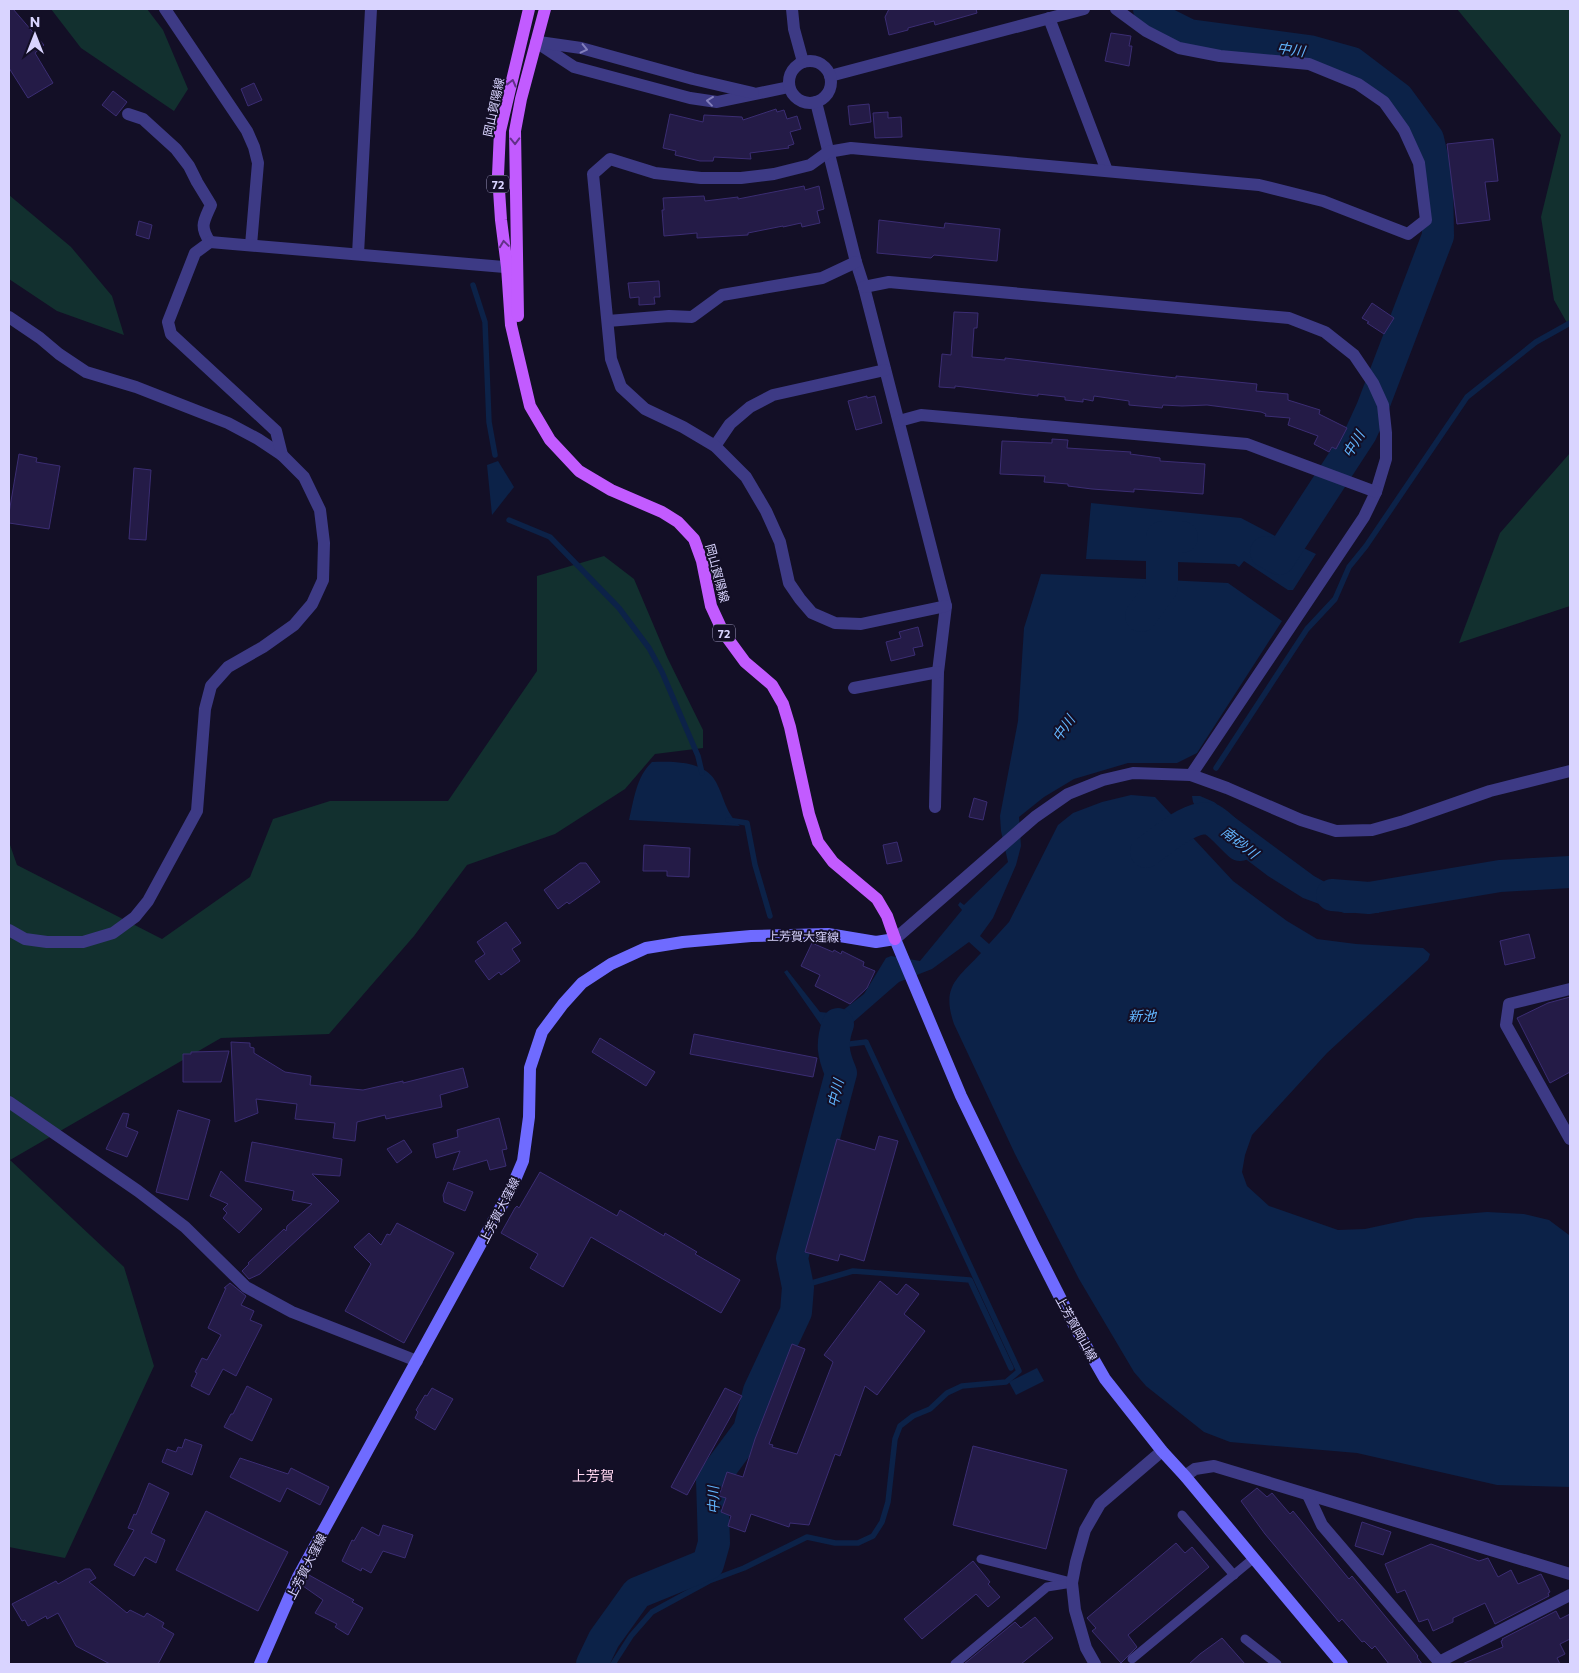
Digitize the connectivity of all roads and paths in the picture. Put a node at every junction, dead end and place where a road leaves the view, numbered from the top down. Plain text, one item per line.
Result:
1 (165, 9) edge
2 (371, 9) edge
3 (530, 9) edge
4 (545, 9) edge
5 (792, 9) edge
6 (1084, 9) edge
7 (1116, 9) edge
8 (1049, 18) junction
9 (523, 38) junction
10 (536, 42) junction
11 (803, 62) junction
12 (830, 76) junction
13 (789, 87) junction
14 (758, 94) junction
15 (816, 102) junction
16 (128, 114) dead end
17 (828, 152) junction
18 (1108, 171) junction
19 (210, 242) junction
20 (251, 245) junction
21 (358, 254) junction
22 (856, 262) junction
23 (512, 268) junction
24 (864, 287) junction
25 (9, 317) edge
26 (608, 321) junction
27 (885, 370) junction
28 (899, 421) junction
29 (715, 446) junction
30 (282, 455) junction
31 (1376, 492) junction
32 (946, 606) junction
33 (938, 672) junction
34 (854, 688) dead end
35 (1570, 771) edge
36 (1191, 775) junction
37 (935, 807) dead end
38 (9, 930) edge
39 (897, 944) junction
40 (1570, 989) edge
41 (9, 1102) edge
42 (1570, 1139) edge
43 (417, 1361) junction
44 (1162, 1451) junction
45 (1186, 1476) junction
46 (1308, 1495) junction
47 (1182, 1515) dead end
48 (1254, 1558) junction
49 (981, 1559) dead end
50 (1570, 1574) edge
51 (1234, 1575) junction
52 (1072, 1583) junction
53 (1570, 1595) edge
54 (1245, 1638) dead end
55 (1132, 1659) dead end
56 (1440, 1663) edge
57 (260, 1664) edge
58 (955, 1664) edge
59 (1095, 1664) edge
60 (1277, 1664) edge
61 (1342, 1664) edge

1 - 20 street
2 - 21 street
3 - 9 main road, 岡山賀陽線 / 72
4 - 10 main road, 岡山賀陽線 / 72
5 - 11 street
6 - 8 street
7 - 18 street
8 - 12 street
8 - 18 street
9 - 10 street
23 -> 9 main road, 岡山賀陽線 / 72
10 -> 14 street
14 -> 10 street
10 -> 23 main road, 岡山賀陽線 / 72
11 - 12 street
11 - 13 street
12 - 15 street
13 - 14 street
13 - 15 street
15 - 17 street
16 - 19 street
17 - 18 street
17 - 22 street
17 - 26 street
19 - 20 street
19 - 30 street
20 - 21 street
21 - 23 street
22 - 24 street
22 - 26 street
23 - 39 main road, 岡山賀陽線 / 72
24 - 27 street
24 - 31 street
25 - 30 street
26 - 29 street
27 - 28 street
27 - 29 street
28 - 31 street
28 - 32 street
29 - 32 street
30 - 38 street
31 - 36 street
32 - 33 street
33 - 34 street
33 - 37 street
35 - 36 street
36 - 39 street
39 - 43 main road, 上芳賀大窪線
39 - 44 main road, 上芳賀岡山線
40 - 42 street
41 - 43 street
43 - 57 main road, 上芳賀大窪線
44 - 45 main road, 上芳賀岡山線
44 - 52 street
45 - 46 street
45 - 48 main road, 上芳賀岡山線
46 - 50 street
46 - 56 street
47 - 51 lane
48 - 51 lane
48 - 61 main road, 上芳賀岡山線
49 - 52 lane
51 - 55 lane
52 - 58 lane
52 - 59 street
53 - 56 street
54 - 60 lane

